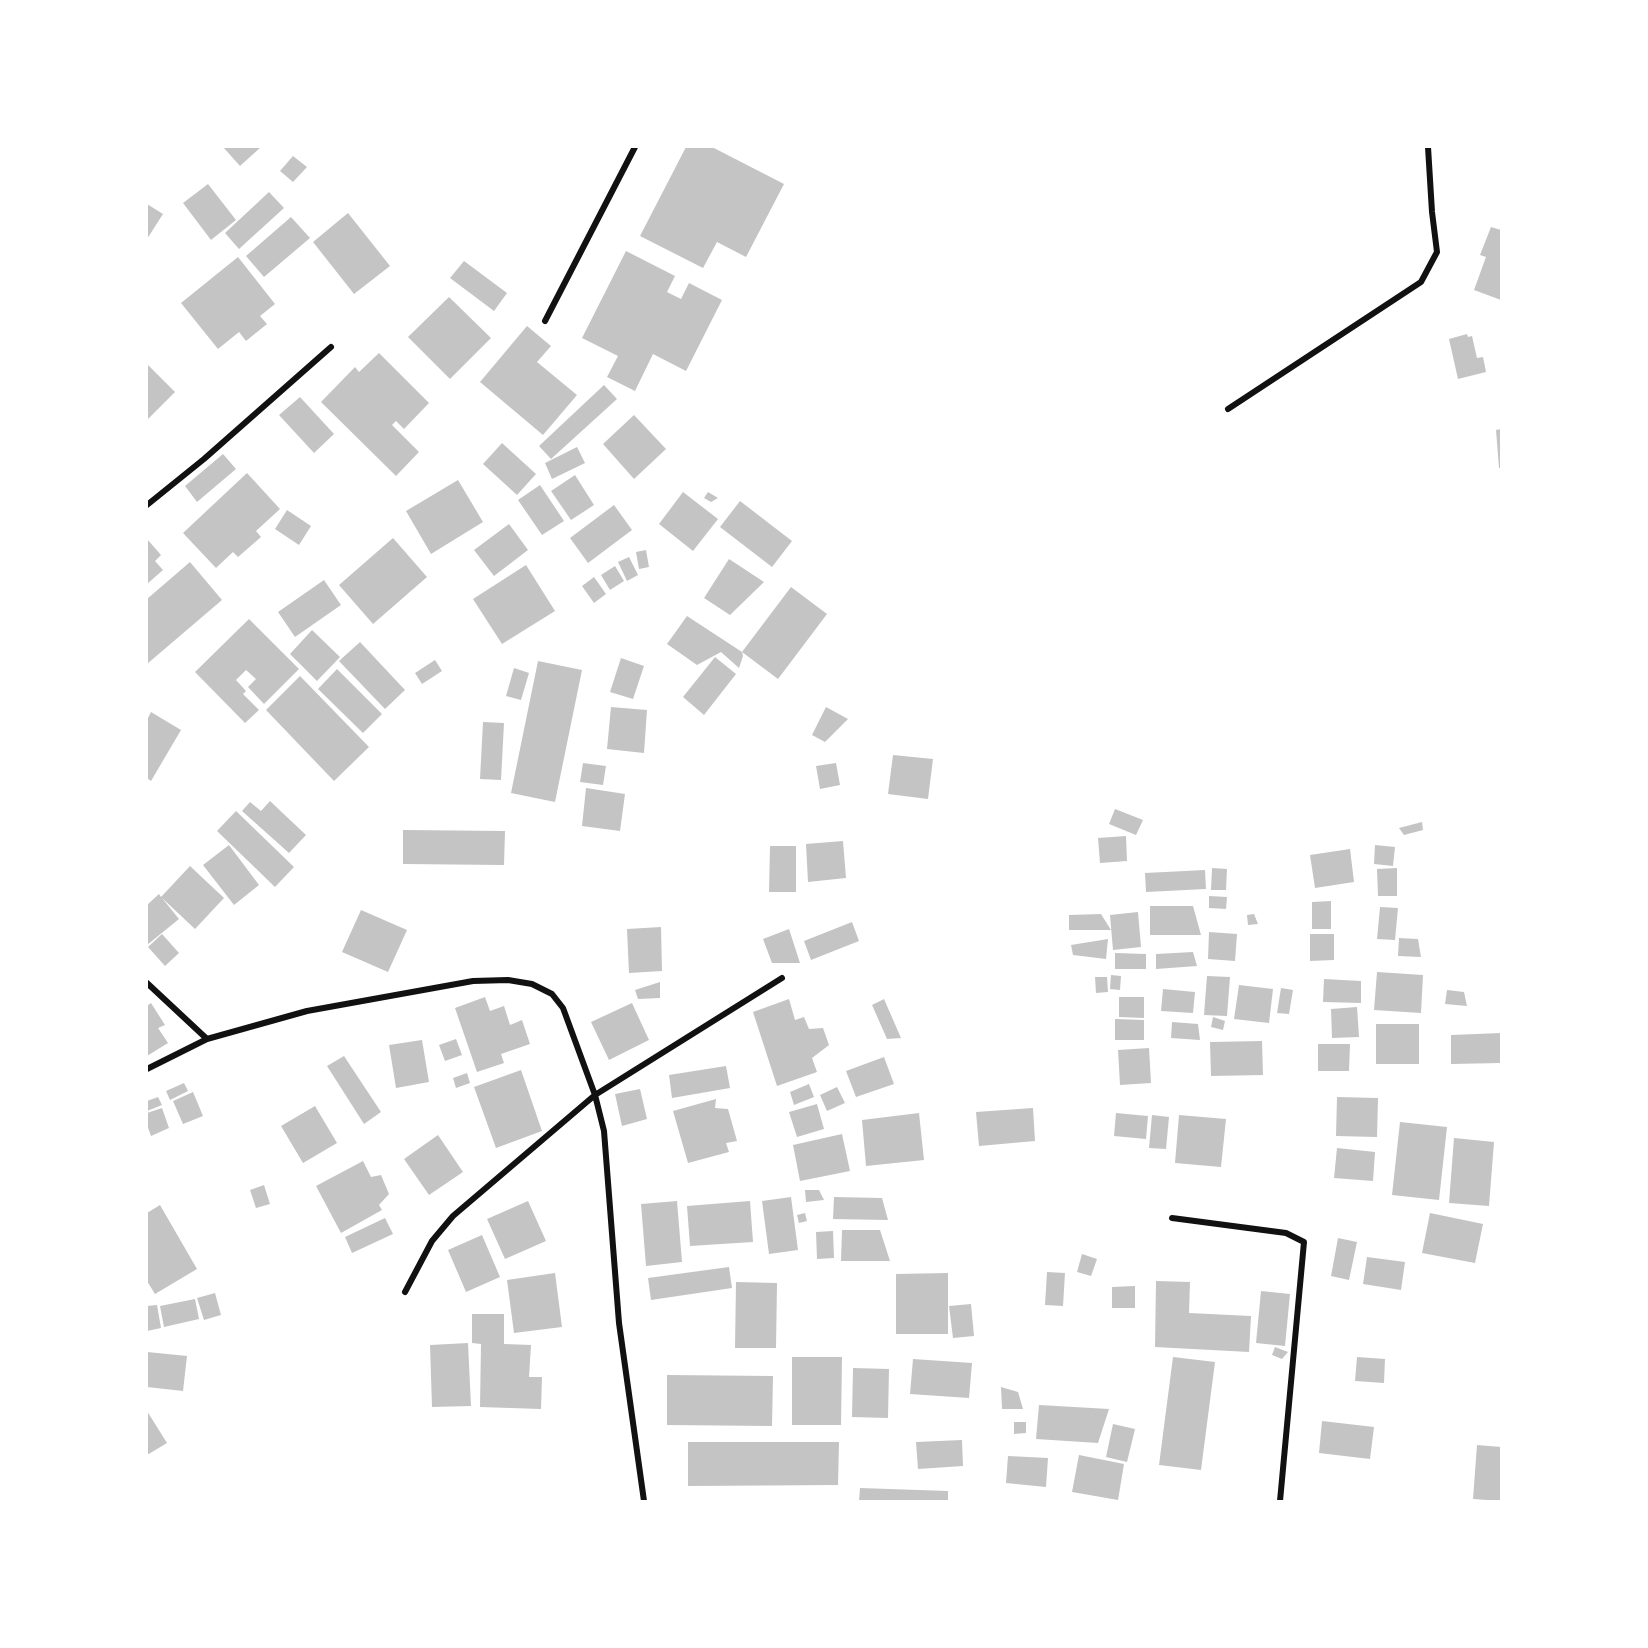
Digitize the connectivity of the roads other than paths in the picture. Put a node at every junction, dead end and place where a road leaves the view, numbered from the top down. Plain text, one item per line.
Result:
1 (635, 147) edge
2 (1428, 147) edge
3 (545, 321) dead end
4 (331, 347) dead end
5 (1228, 409) dead end
6 (147, 506) edge
7 (782, 978) dead end
8 (147, 983) edge
9 (207, 1038) junction
10 (147, 1069) edge
11 (595, 1095) junction
12 (1172, 1218) dead end
13 (405, 1292) dead end
14 (644, 1501) edge
15 (1280, 1501) edge

1 - 3 street
2 - 5 street
4 - 6 street
7 - 11 street
8 - 9 street
9 - 10 street
9 - 11 street
11 - 13 street
11 - 14 street
12 - 15 street

